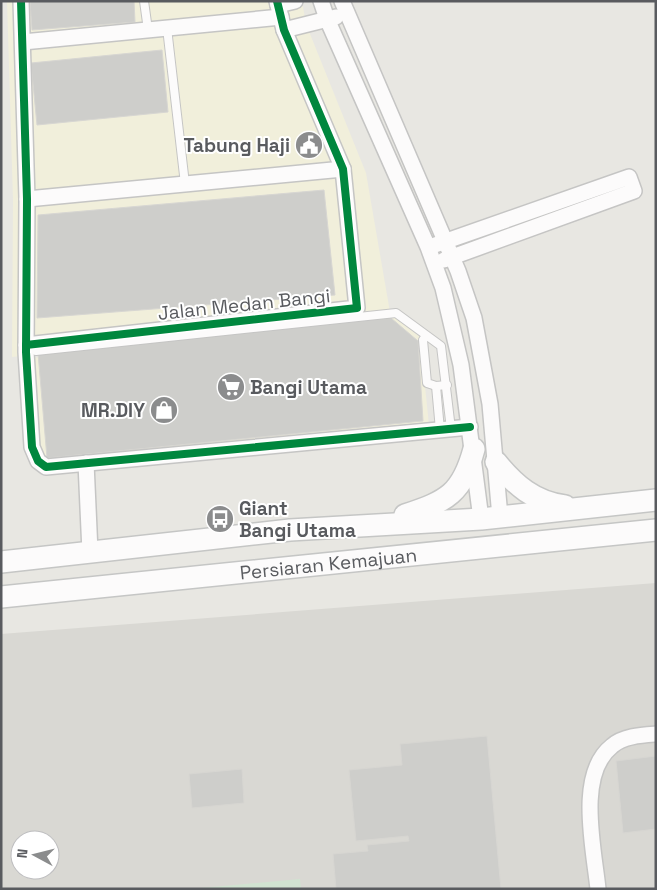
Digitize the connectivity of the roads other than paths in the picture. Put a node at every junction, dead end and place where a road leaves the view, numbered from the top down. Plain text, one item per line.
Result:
1 (20, 1) edge
2 (144, 1) edge
3 (295, 1) edge
4 (321, 1) edge
5 (345, 8) edge
6 (280, 13) edge
7 (327, 19) junction
8 (167, 28) junction
9 (148, 30) junction
10 (23, 42) junction
11 (343, 169) junction
12 (185, 184) junction
13 (27, 199) junction
14 (445, 241) junction
15 (428, 247) junction
16 (452, 257) junction
17 (435, 263) junction
18 (426, 336) junction
19 (26, 349) junction
20 (436, 386) junction
21 (447, 389) junction
22 (465, 391) junction
23 (470, 427) junction
24 (446, 430) junction
25 (474, 449) junction
26 (496, 462) junction
27 (86, 463) junction
28 (656, 500) edge
29 (583, 509) junction
30 (490, 521) junction
31 (656, 523) edge
32 (376, 525) junction
33 (656, 530) edge
34 (90, 552) junction
35 (1, 562) edge
36 (350, 562) junction
37 (1, 596) edge
38 (656, 734) edge
39 (598, 889) edge

1 - 10 street
2 - 9 lane
3 - 6 street
4 - 7 street
5 - 7 street
5 - 14 street
6 - 7 street
6 - 8 street
6 - 11 street, Jalan Medan Bangi
7 - 15 street
8 - 9 street
8 - 12 lane
9 - 10 street
10 - 13 street
11 - 12 street
11 - 19 street, Jalan Medan Bangi
12 - 13 street
13 - 19 street
14 - 15 street
14 - 16 street
14 - 16 street
15 - 17 street
16 - 17 street
16 - 26 street
17 - 22 street
18 - 19 lane
18 - 20 lane
18 - 21 lane
19 - 27 street
20 - 21 lane
20 - 24 lane
21 - 22 lane
21 - 24 lane
22 - 23 street
23 - 24 street
23 - 25 street
24 - 27 street
25 - 30 street
25 - 32 main road
26 - 29 main road
26 - 30 street
27 - 34 street
28 - 29 main road, Persiaran Kemajuan
29 - 30 main road, Persiaran Kemajuan
30 - 31 main road
30 - 32 main road, Persiaran Kemajuan
30 - 36 main road
32 - 34 main road, Persiaran Kemajuan
33 - 36 main road, Persiaran Kemajuan
34 - 35 main road, Persiaran Kemajuan
36 - 37 main road, Persiaran Kemajuan
38 - 39 street

